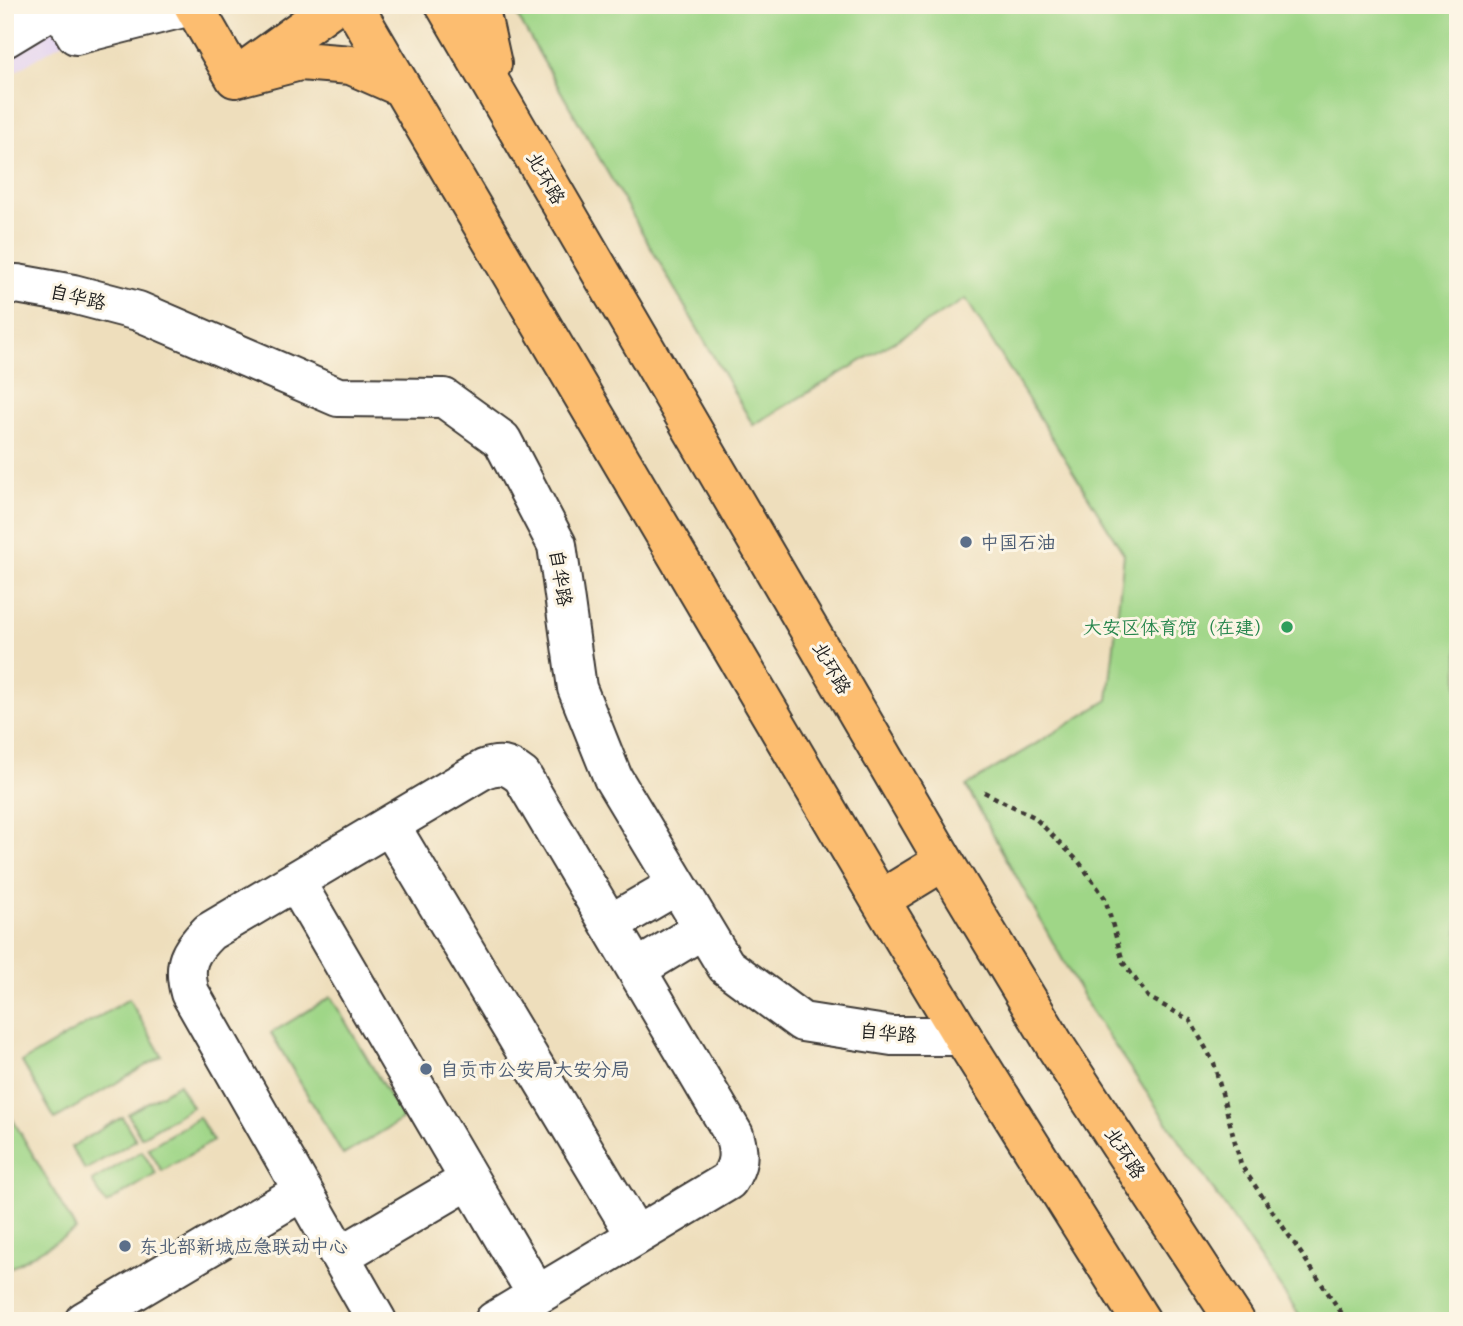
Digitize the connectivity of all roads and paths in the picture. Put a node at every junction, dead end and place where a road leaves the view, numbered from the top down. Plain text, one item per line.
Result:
1 (335, 5) edge
2 (353, 5) edge
3 (445, 5) edge
4 (479, 5) edge
5 (58, 6) edge
6 (192, 6) edge
7 (5, 38) edge
8 (235, 78) junction
9 (401, 87) junction
10 (501, 101) junction
11 (5, 288) edge
12 (984, 792) dead end
13 (390, 825) junction
14 (944, 861) junction
15 (295, 881) junction
16 (677, 885) junction
17 (880, 900) junction
18 (610, 924) junction
19 (703, 929) junction
20 (637, 969) junction
21 (962, 1036) junction
22 (469, 1180) junction
23 (303, 1191) junction
24 (636, 1236) junction
25 (340, 1256) junction
26 (537, 1295) junction
27 (84, 1321) edge
28 (377, 1321) edge
29 (494, 1321) edge
30 (1140, 1321) edge
31 (1235, 1321) edge
32 (1347, 1321) edge

1 - 8 main road
2 - 9 main road
3 - 10 main road, 北环路
4 - 10 main road
5 - 6 street
5 - 7 street
6 - 8 main road
8 - 9 main road
9 - 17 main road
10 - 14 main road, 北环路
11 - 16 street, 自华路
12 - 32 path
13 - 15 street
13 - 18 street
13 - 24 street
14 - 17 main road
14 - 31 main road, 北环路
15 - 22 street
15 - 23 street
16 - 18 street
16 - 19 street, 自华路
17 - 21 main road
18 - 20 street
19 - 20 street
19 - 21 street, 自华路
20 - 24 street
21 - 30 main road
22 - 25 street
22 - 26 street
23 - 25 street
23 - 27 street
24 - 26 street
25 - 28 street
26 - 29 street

